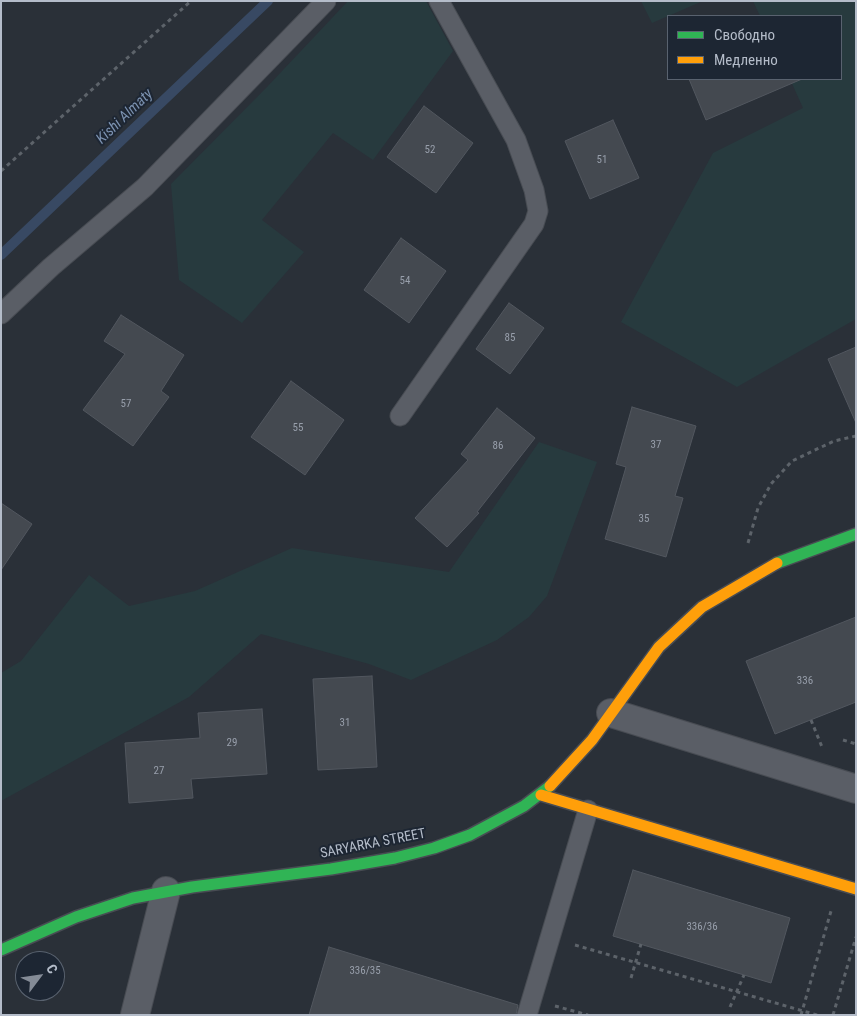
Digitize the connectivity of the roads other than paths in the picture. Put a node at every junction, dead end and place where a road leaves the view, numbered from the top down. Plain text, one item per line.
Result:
1 (326, 1) edge
2 (439, 1) edge
3 (1, 314) edge
4 (400, 416) dead end
5 (856, 534) edge
6 (611, 713) junction
7 (856, 789) edge
8 (541, 795) junction
9 (588, 810) junction
10 (856, 889) edge
11 (166, 891) junction
12 (1, 950) edge
13 (135, 1015) edge
14 (528, 1015) edge

1 - 3 lane
2 - 4 lane
5 - 6 street, SARYARKA STREET
6 - 7 street
6 - 8 street, SARYARKA STREET
8 - 9 street
8 - 11 street, SARYARKA STREET
9 - 10 street
9 - 14 lane
11 - 12 street, SARYARKA STREET
11 - 13 street

